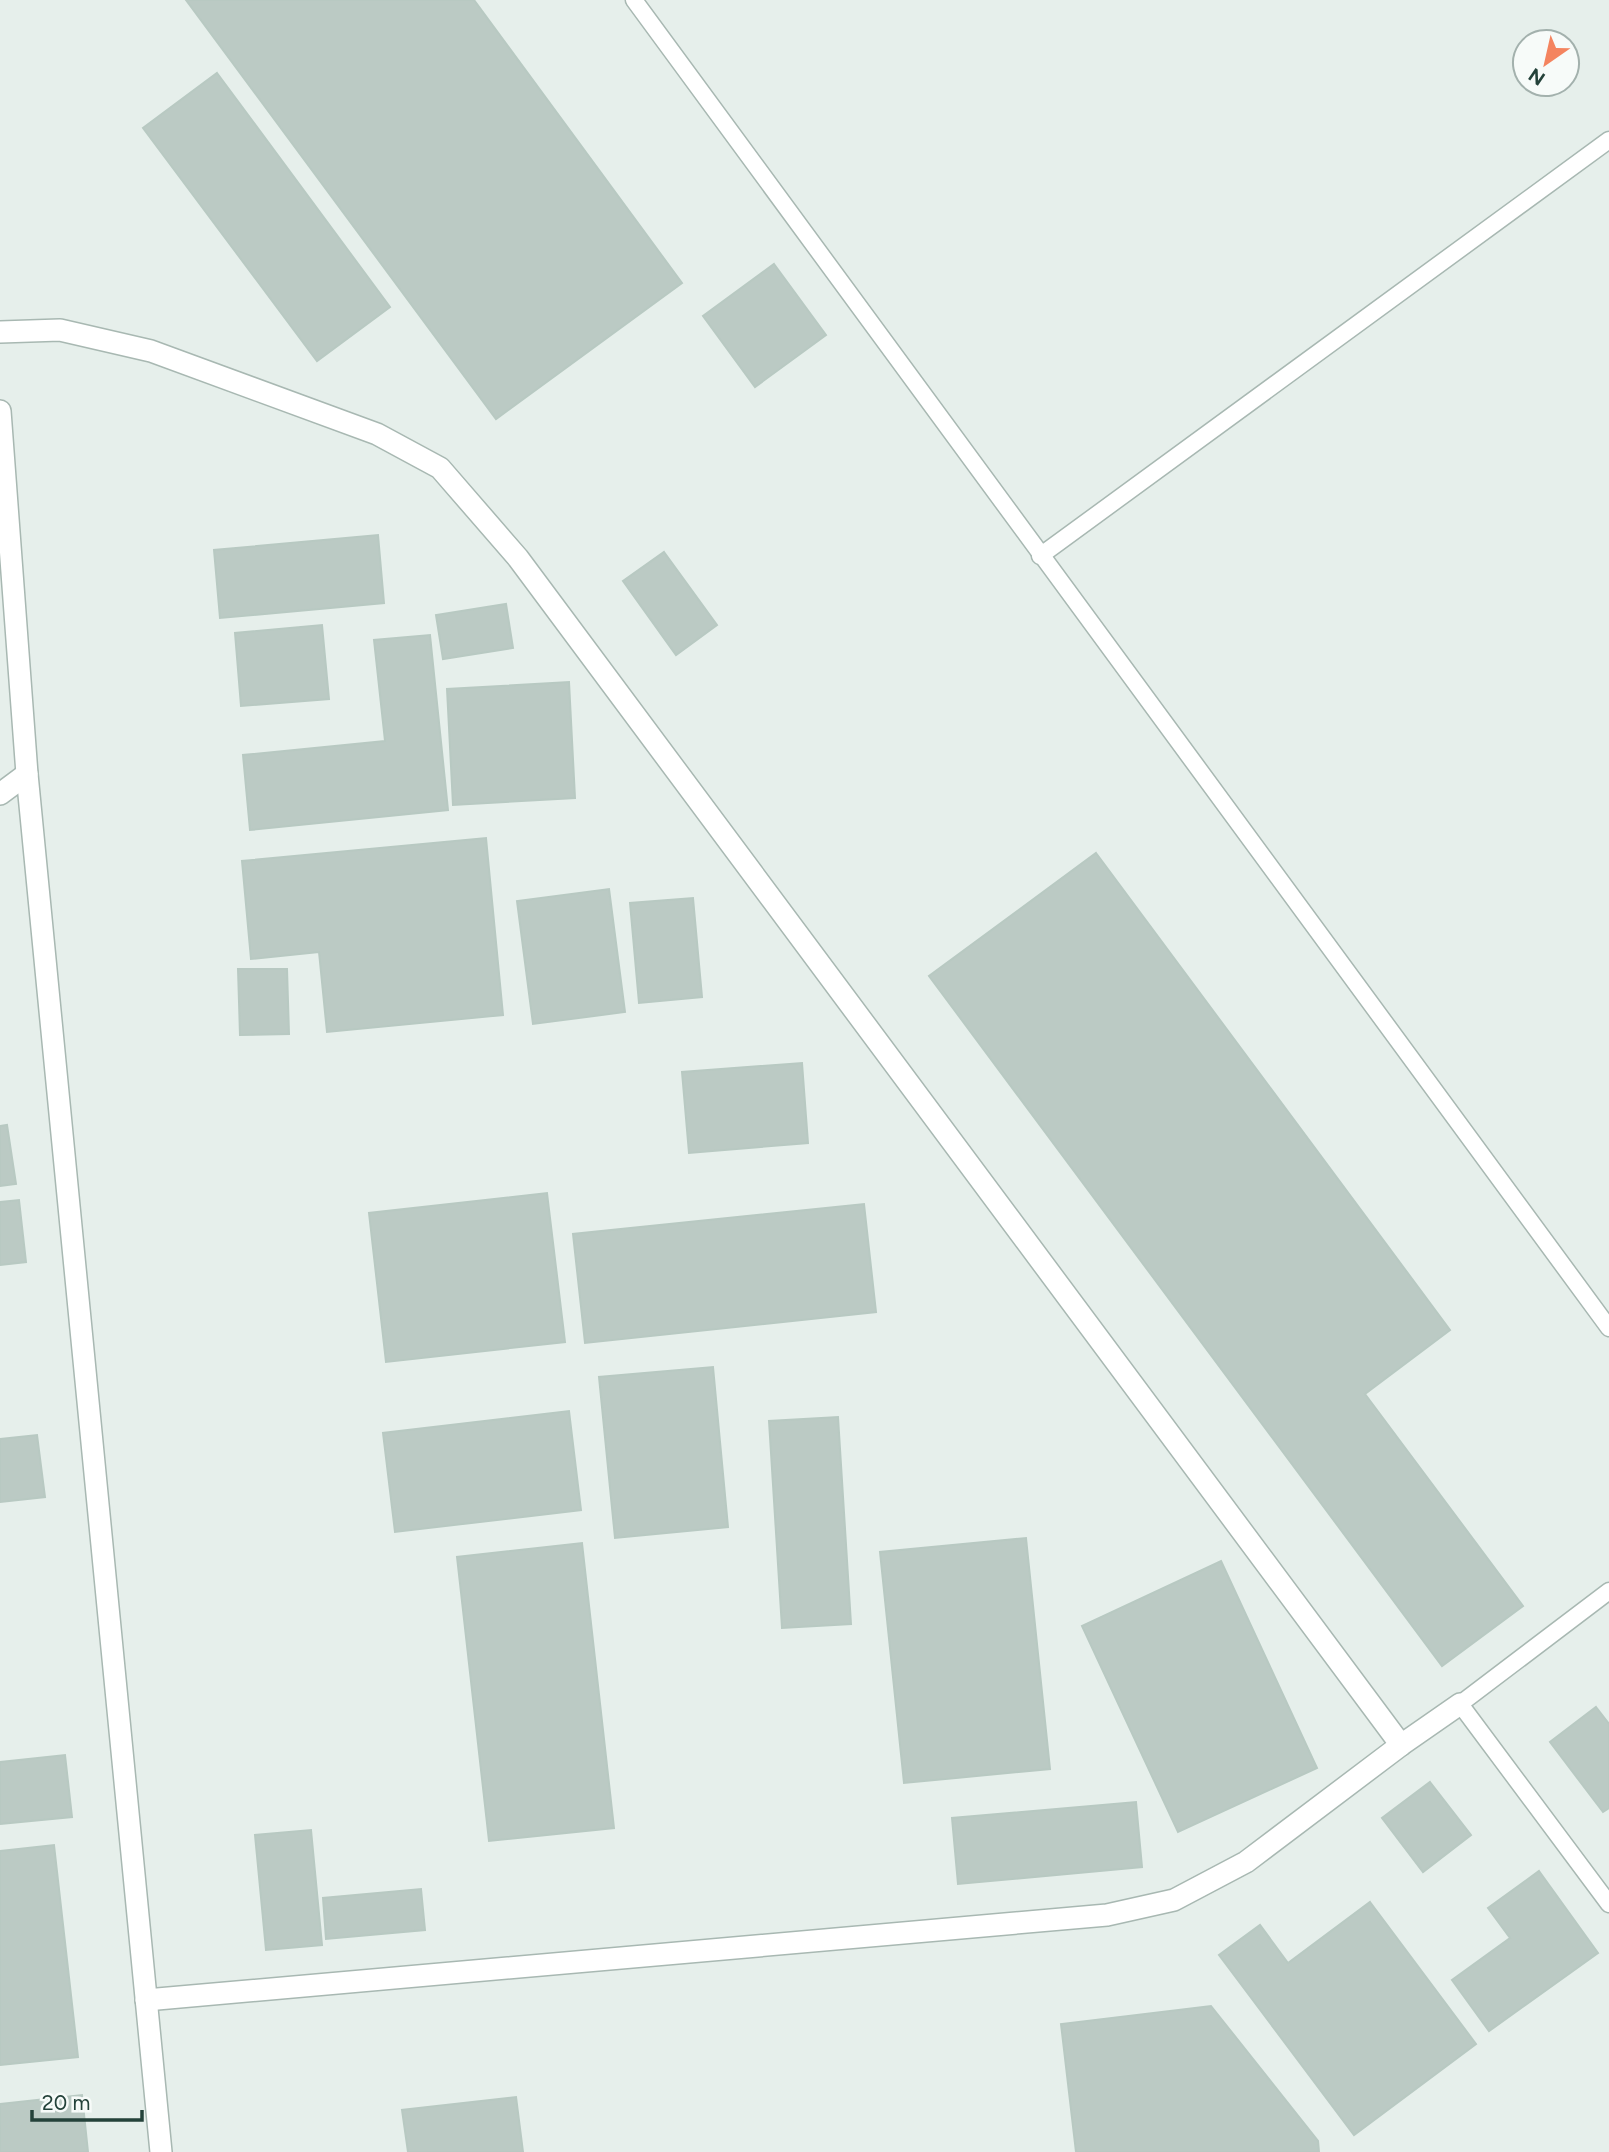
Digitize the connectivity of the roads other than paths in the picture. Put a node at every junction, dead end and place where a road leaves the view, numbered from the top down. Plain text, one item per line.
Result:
1 (634, 0) edge
2 (1609, 139) edge
3 (0, 332) edge
4 (0, 411) edge
5 (1040, 556) junction
6 (27, 774) junction
7 (0, 794) edge
8 (1609, 1328) edge
9 (1609, 1591) edge
10 (1460, 1704) junction
11 (1401, 1745) junction
12 (1609, 1904) edge
13 (146, 2000) junction
14 (161, 2152) edge

1 - 5 lane
2 - 5 lane
3 - 11 street
4 - 6 street
5 - 8 lane
6 - 7 street
6 - 13 street
9 - 10 lane
10 - 11 street
10 - 12 lane
11 - 13 street
13 - 14 street

